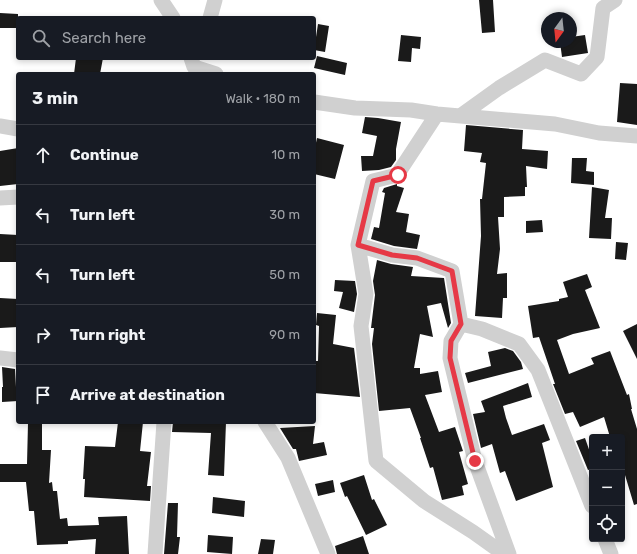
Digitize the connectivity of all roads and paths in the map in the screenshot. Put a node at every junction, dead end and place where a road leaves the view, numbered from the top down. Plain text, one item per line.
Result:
1 (161, 0) edge
2 (215, 0) edge
3 (615, 0) edge
4 (172, 16) edge
5 (211, 16) edge
6 (194, 64) edge
7 (212, 72) edge
8 (316, 102) edge
9 (437, 114) junction
10 (460, 116) junction
11 (0, 126) edge
12 (16, 129) edge
13 (637, 136) edge
14 (16, 197) edge
15 (0, 198) edge
16 (358, 245) junction
17 (461, 324) junction
18 (0, 358) edge
19 (16, 360) edge
20 (163, 424) edge
21 (266, 424) edge
22 (589, 498) edge
23 (606, 542) edge
24 (155, 554) edge
25 (328, 554) edge
26 (504, 554) edge
27 (509, 554) edge
28 (611, 554) edge

1 - 4 street
2 - 5 street
3 - 10 street
6 - 7 street
8 - 9 street
9 - 10 street
9 - 16 street
10 - 13 street
11 - 12 street
14 - 15 street
16 - 17 street
16 - 26 street
17 - 22 street
17 - 27 street
18 - 19 street
20 - 24 street
21 - 25 street
23 - 28 street

